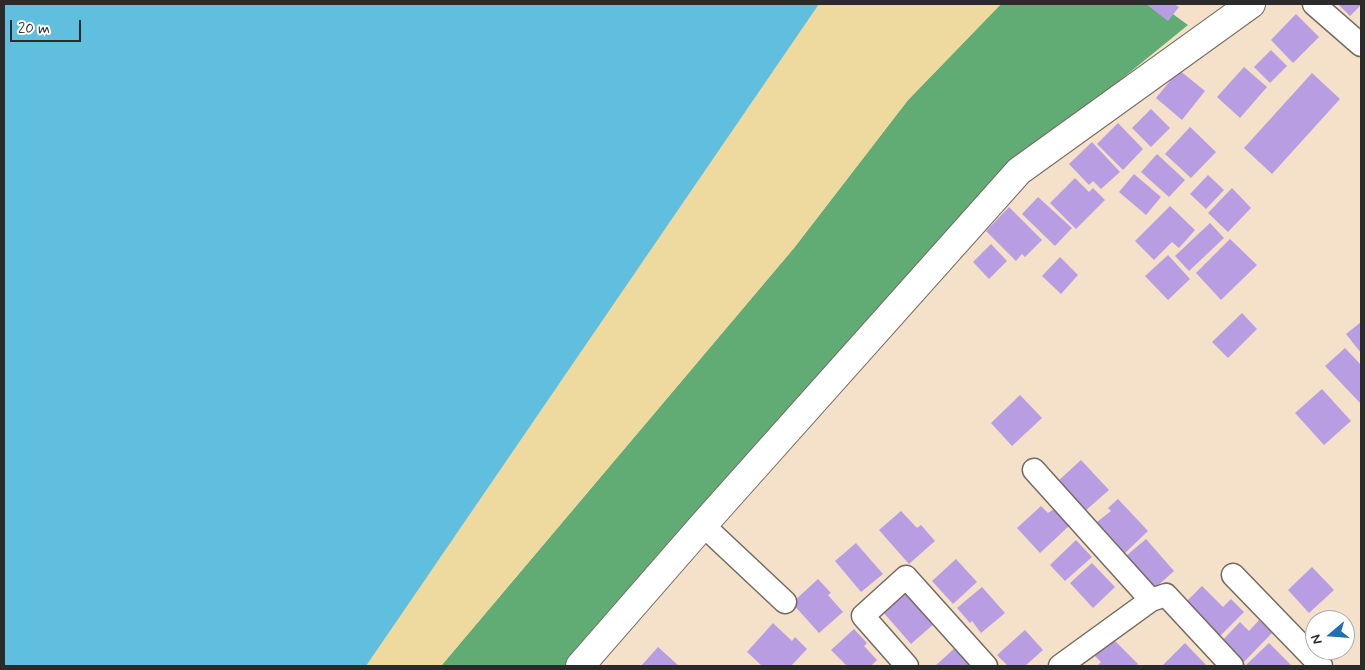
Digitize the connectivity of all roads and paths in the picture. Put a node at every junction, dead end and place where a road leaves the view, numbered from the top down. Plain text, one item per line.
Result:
1 (1251, 4) edge
2 (1314, 4) edge
3 (1361, 45) edge
4 (1034, 470) dead end
5 (703, 525) junction
6 (1233, 575) dead end
7 (1150, 600) junction
8 (785, 602) dead end
9 (580, 666) edge
10 (907, 666) edge
11 (986, 666) edge
12 (1060, 666) edge
13 (1232, 666) edge
14 (1321, 666) edge

1 - 5 street
2 - 3 street
4 - 7 street
5 - 8 street
5 - 9 street
6 - 14 street
7 - 12 street
7 - 13 street
10 - 11 street

